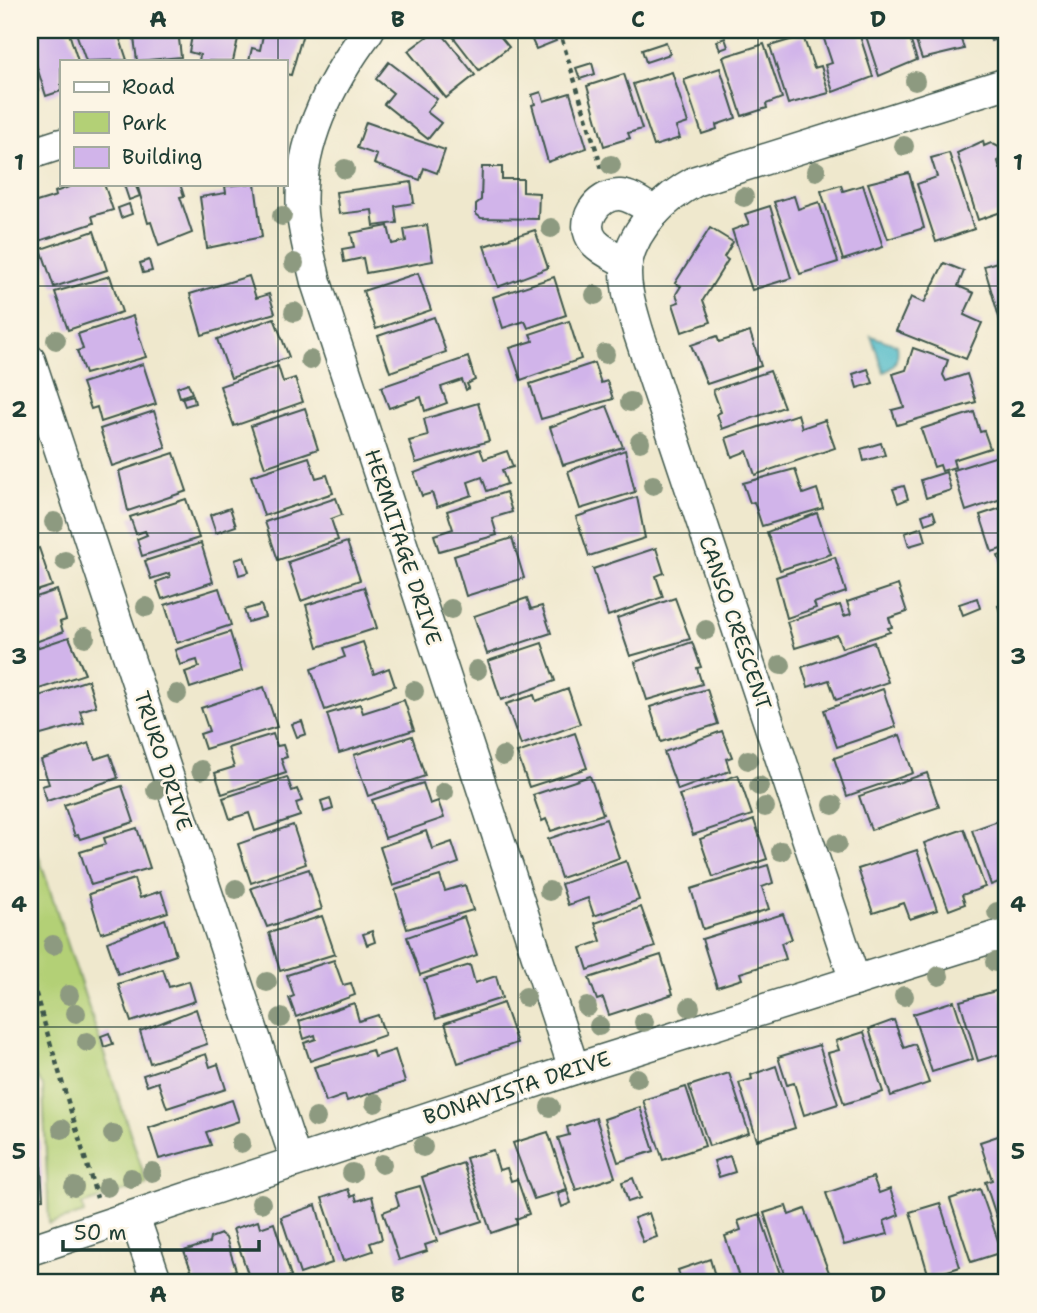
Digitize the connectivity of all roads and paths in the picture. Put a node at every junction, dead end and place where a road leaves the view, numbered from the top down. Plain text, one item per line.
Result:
1 (369, 30) edge
2 (559, 30) edge
3 (1007, 83) edge
4 (60, 144) edge
5 (296, 145) edge
6 (30, 154) edge
7 (604, 176) dead end
8 (655, 212) junction
9 (627, 263) junction
10 (30, 360) edge
11 (1007, 933) edge
12 (30, 974) edge
13 (855, 981) junction
14 (30, 998) edge
15 (38, 1002) junction
16 (574, 1069) junction
17 (296, 1161) junction
18 (99, 1206) dead end
19 (134, 1216) junction
20 (30, 1250) edge
21 (157, 1283) edge

1 - 5 street, HERMITAGE DRIVE
2 - 7 path
3 - 8 street, CANSO CRESCENT
4 - 6 street
5 - 16 street, HERMITAGE DRIVE
8 - 9 street, CANSO CRESCENT
8 - 9 street
9 - 13 street, CANSO CRESCENT
10 - 17 street, TRURO DRIVE
11 - 13 street, BONAVISTA DRIVE
12 - 15 path
13 - 16 street, BONAVISTA DRIVE
14 - 15 path
15 - 18 path
16 - 17 street, BONAVISTA DRIVE
17 - 19 street, BONAVISTA DRIVE
19 - 20 street, BONAVISTA DRIVE
19 - 21 street

